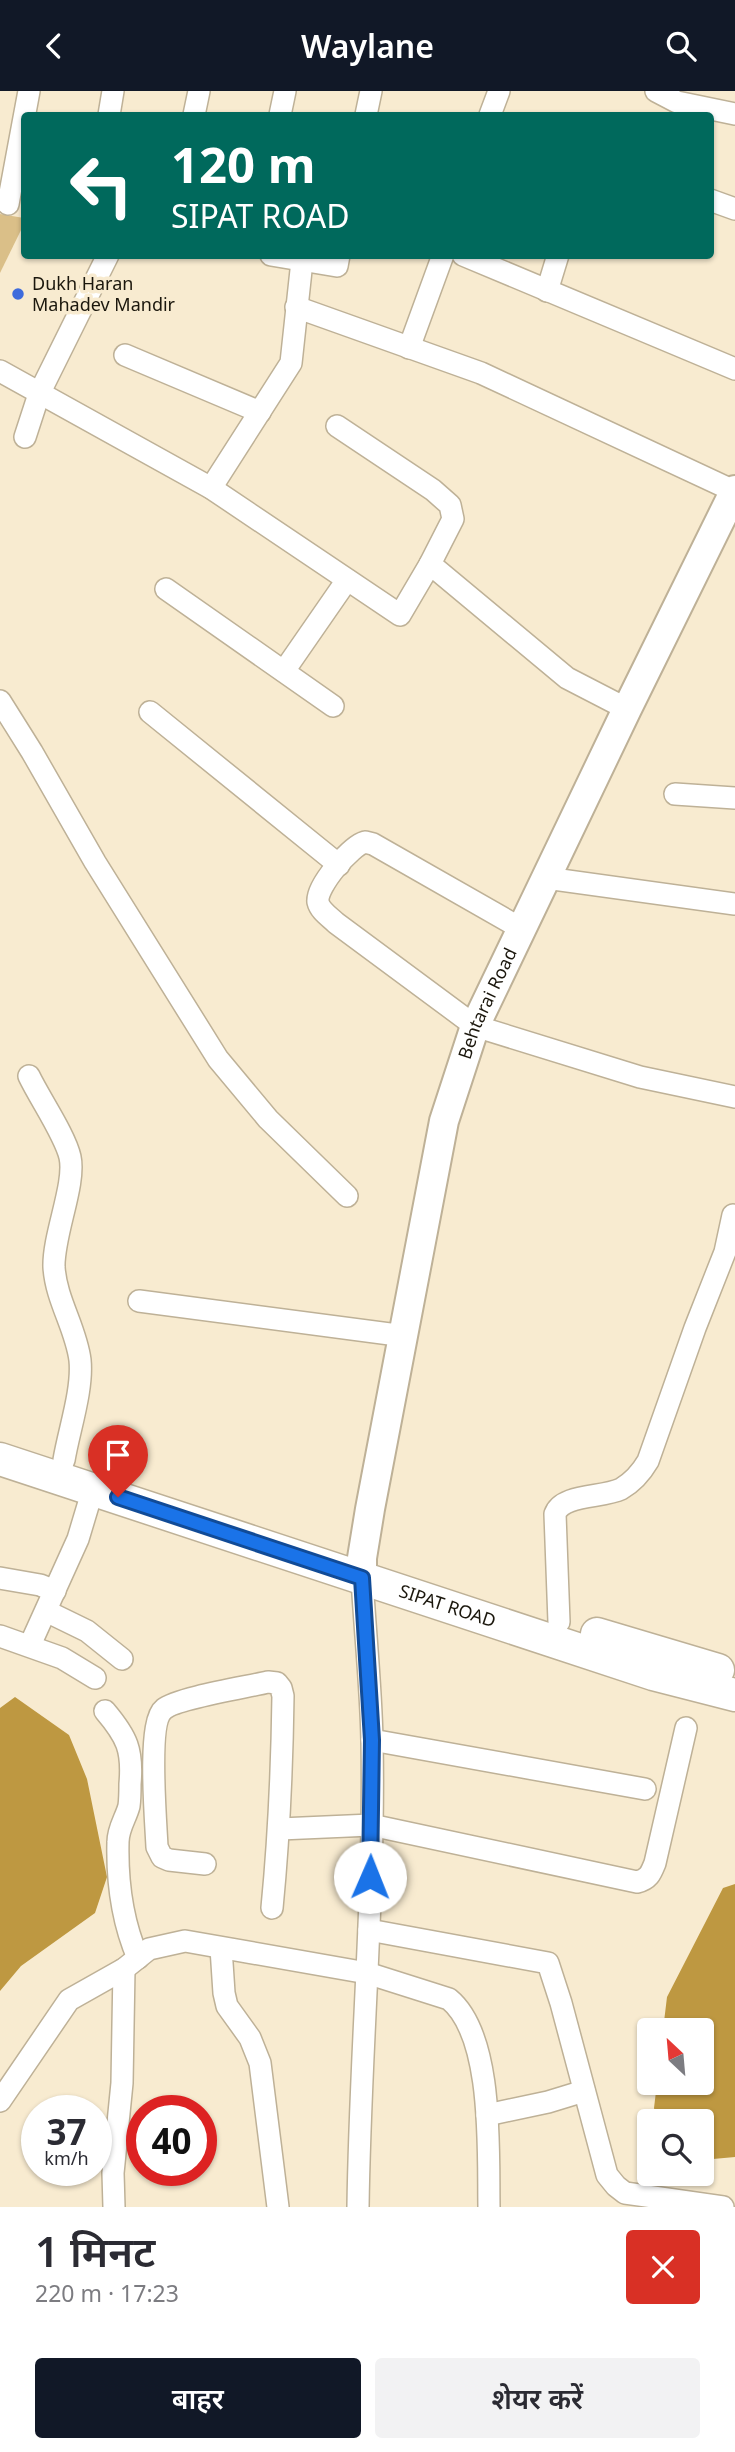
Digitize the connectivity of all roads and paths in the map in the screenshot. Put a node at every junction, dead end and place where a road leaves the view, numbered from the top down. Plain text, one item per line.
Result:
1 (29, 91) edge
2 (113, 91) edge
3 (199, 91) edge
4 (285, 91) edge
5 (371, 91) edge
6 (499, 91) edge
7 (656, 91) edge
8 (26, 112) edge
9 (110, 112) edge
10 (195, 112) edge
11 (281, 112) edge
12 (367, 112) edge
13 (491, 112) edge
14 (735, 114) edge
15 (21, 141) edge
16 (714, 201) edge
17 (11, 204) edge
18 (735, 209) edge
19 (106, 259) edge
20 (292, 259) edge
21 (339, 259) edge
22 (442, 259) edge
23 (472, 259) edge
24 (557, 259) edge
25 (302, 261) junction
26 (547, 291) junction
27 (296, 307) junction
28 (409, 348) junction
29 (125, 355) dead end
30 (735, 369) edge
31 (0, 371) edge
32 (39, 394) junction
33 (260, 412) junction
34 (337, 426) dead end
35 (25, 437) dead end
36 (211, 488) junction
37 (735, 491) edge
38 (430, 564) junction
39 (347, 580) junction
40 (166, 590) dead end
41 (284, 671) junction
42 (0, 701) edge
43 (333, 706) dead end
44 (627, 709) junction
45 (150, 712) dead end
46 (735, 776) edge
47 (675, 794) dead end
48 (730, 797) edge
49 (339, 865) junction
50 (546, 878) junction
51 (735, 904) edge
52 (522, 929) junction
53 (475, 1026) junction
54 (29, 1076) dead end
55 (735, 1097) edge
56 (347, 1196) dead end
57 (733, 1215) edge
58 (139, 1301) dead end
59 (405, 1336) junction
60 (0, 1439) edge
61 (0, 1459) edge
62 (64, 1460) junction
63 (93, 1489) junction
64 (362, 1568) junction
65 (0, 1578) edge
66 (55, 1591) junction
67 (46, 1611) junction
68 (559, 1622) junction
69 (0, 1636) edge
70 (30, 1645) junction
71 (122, 1659) dead end
72 (735, 1675) edge
73 (96, 1678) dead end
74 (735, 1695) edge
75 (105, 1711) dead end
76 (686, 1728) dead end
77 (372, 1740) junction
78 (645, 1789) dead end
79 (371, 1825) junction
80 (280, 1829) junction
81 (205, 1864) dead end
82 (272, 1908) dead end
83 (369, 1930) junction
84 (221, 1948) junction
85 (131, 1964) junction
86 (367, 1973) junction
87 (584, 2091) junction
88 (0, 2101) edge
89 (487, 2115) junction
90 (662, 2203) edge
91 (114, 2207) edge
92 (278, 2207) edge
93 (358, 2207) edge
94 (489, 2207) edge
95 (723, 2207) edge

1 - 8 street
2 - 9 street
3 - 10 street
4 - 11 street
5 - 12 street
6 - 13 street
7 - 14 street
15 - 17 street
16 - 18 street
19 - 32 street
20 - 25 street
21 - 25 street
22 - 28 street
23 - 26 street
24 - 26 street
25 - 27 street
26 - 30 street
27 - 28 street
27 - 33 street
28 - 37 street
29 - 33 street
31 - 32 street
32 - 35 street
32 - 36 street
33 - 36 street
34 - 38 street
36 - 39 street
37 - 44 main road, Behtarai Road
38 - 39 street
38 - 44 street
39 - 41 street
40 - 41 street
41 - 43 street
42 - 56 street
44 - 50 main road, Behtarai Road
45 - 49 street
46 - 48 street
47 - 48 street
49 - 52 street
49 - 53 street
50 - 51 street
50 - 52 main road, Behtarai Road
52 - 53 main road, Behtarai Road
53 - 55 street
53 - 59 main road, Behtarai Road
54 - 62 street
57 - 68 street
58 - 59 street
59 - 64 main road, Behtarai Road
60 - 62 highway, SIPAT ROAD
61 - 63 highway, SIPAT ROAD
62 - 64 highway, SIPAT ROAD
63 - 64 highway, SIPAT ROAD
63 - 66 street
64 - 68 highway, SIPAT ROAD
64 - 74 highway, SIPAT ROAD
64 - 77 street
65 - 66 street
66 - 67 street
67 - 70 street
67 - 71 street
68 - 72 highway, SIPAT ROAD
69 - 70 street
70 - 73 street
75 - 85 street
76 - 79 street
77 - 78 street
77 - 79 street
79 - 80 street
79 - 83 street
80 - 81 street
80 - 82 street
83 - 86 street
83 - 87 street
84 - 85 street
84 - 86 street
84 - 92 street
85 - 88 street
85 - 91 street
86 - 89 street
86 - 93 street
87 - 89 street
87 - 90 street
89 - 94 street
90 - 95 street

